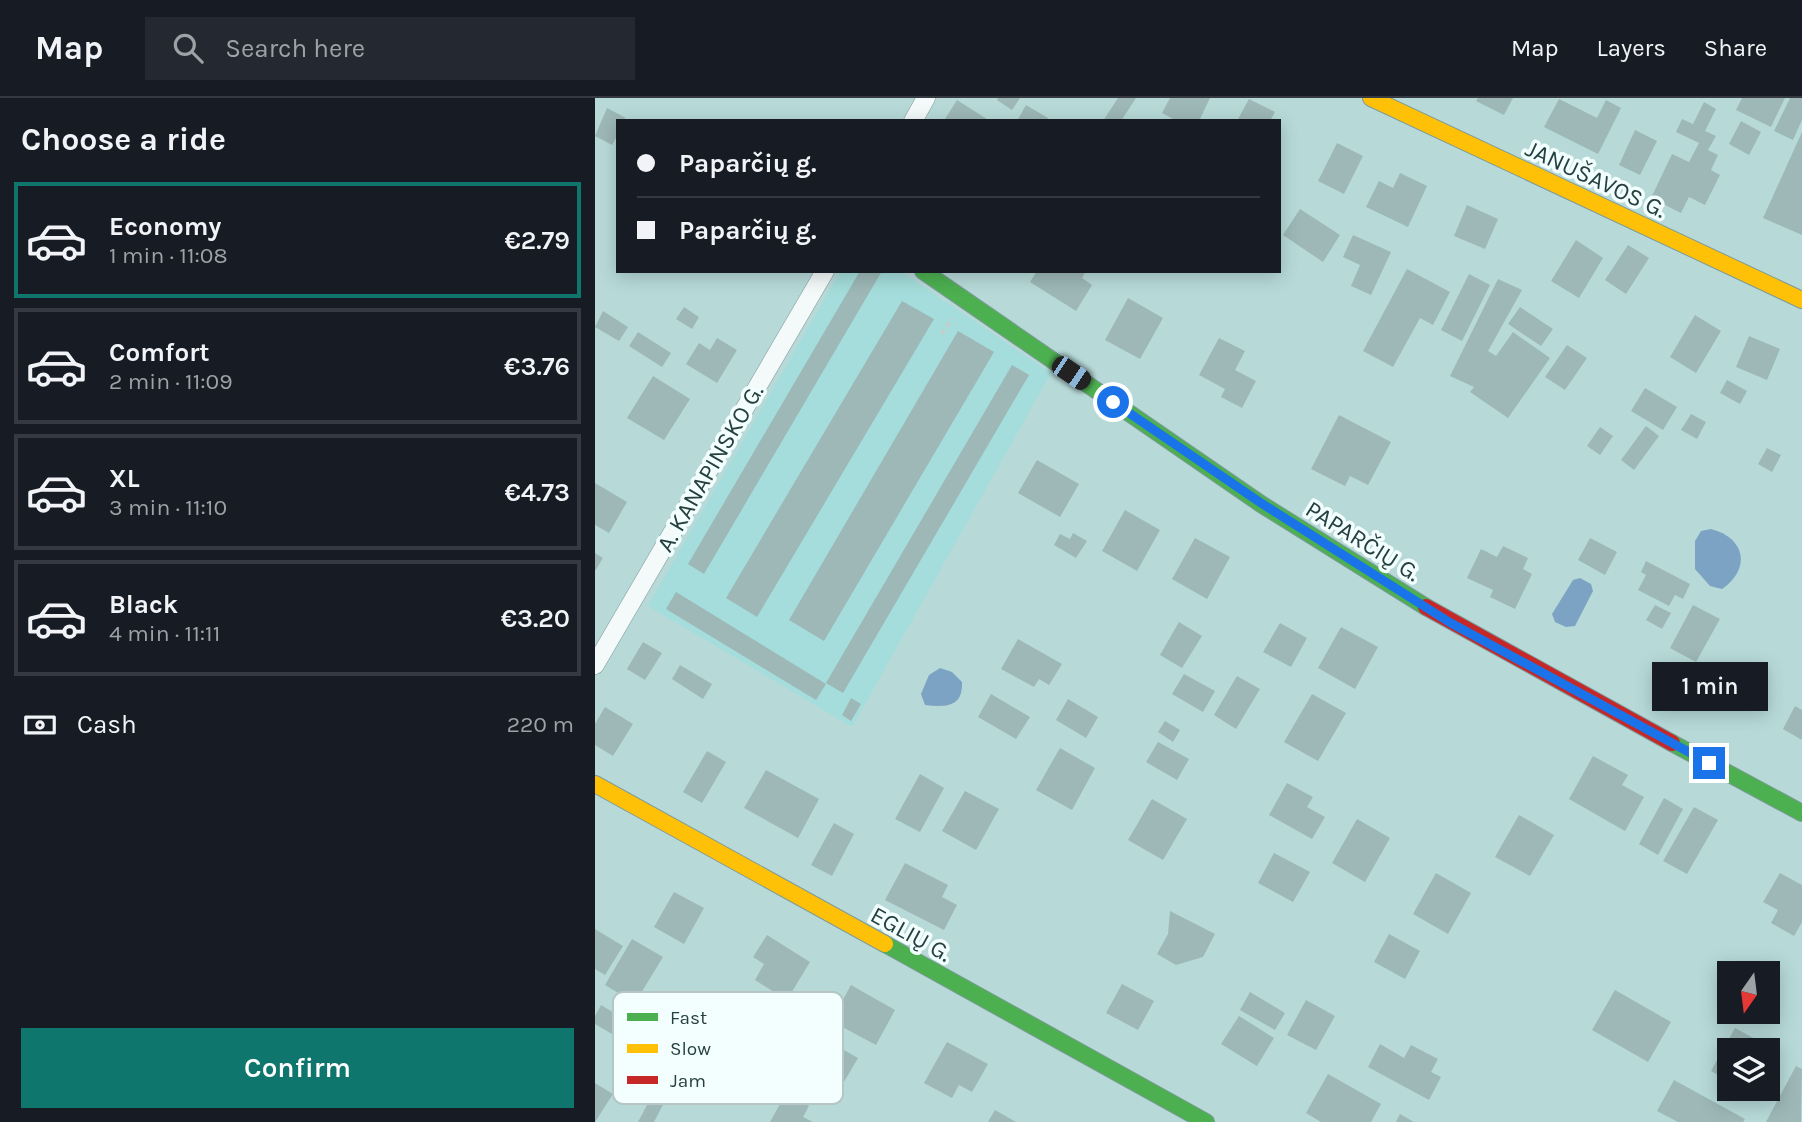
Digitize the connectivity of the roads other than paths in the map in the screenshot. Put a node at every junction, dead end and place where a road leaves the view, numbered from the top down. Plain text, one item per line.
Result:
1 (926, 98) edge
2 (1371, 98) edge
3 (914, 119) edge
4 (824, 273) edge
5 (926, 273) edge
6 (1802, 300) edge
7 (595, 665) edge
8 (595, 784) edge
9 (1802, 813) edge
10 (1206, 1122) edge

1 - 3 street
2 - 6 street, JANUŠAVOS G.
4 - 7 street, A. KANAPINSKO G.
5 - 9 street, PAPARČIŲ G.
8 - 10 street, EGLIŲ G.

